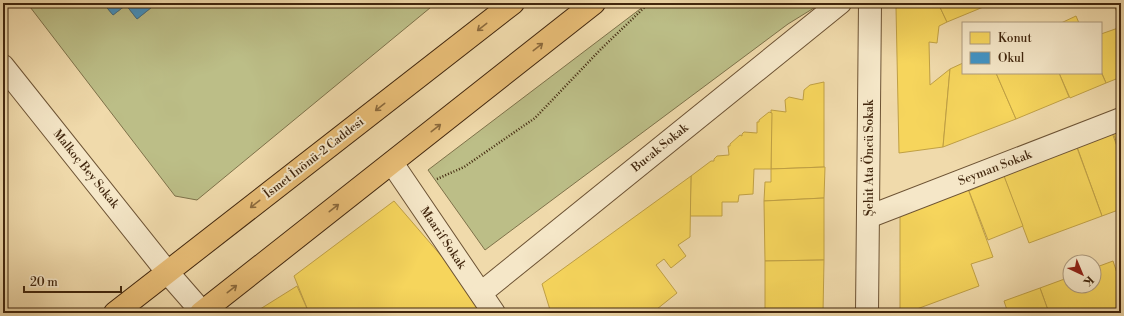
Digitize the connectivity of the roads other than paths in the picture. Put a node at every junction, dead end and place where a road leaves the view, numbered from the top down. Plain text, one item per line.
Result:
1 (513, 3) edge
2 (594, 3) edge
3 (840, 3) edge
4 (870, 3) edge
5 (3, 66) edge
6 (1121, 119) edge
7 (392, 163) junction
8 (868, 217) junction
9 (168, 273) junction
10 (481, 293) junction
11 (115, 313) edge
12 (202, 313) edge
13 (494, 313) edge
14 (868, 313) edge

1 -> 9 main road, İsmet İnönü-2 Caddesi
7 -> 2 main road
3 - 10 street, Bucak Sokak
4 - 8 street, Şehit Ata Öncü Sokak
5 - 9 street, Malkoç Bey Sokak
6 - 8 street, Seyman Sokak
7 - 10 street, Maarif Sokak
12 -> 7 main road
8 - 14 street, Şehit Ata Öncü Sokak
9 - 11 main road, İsmet İnönü-2 Caddesi
9 - 12 street, Malkoç Bey Sokak
10 - 13 street, Maarif Sokak

